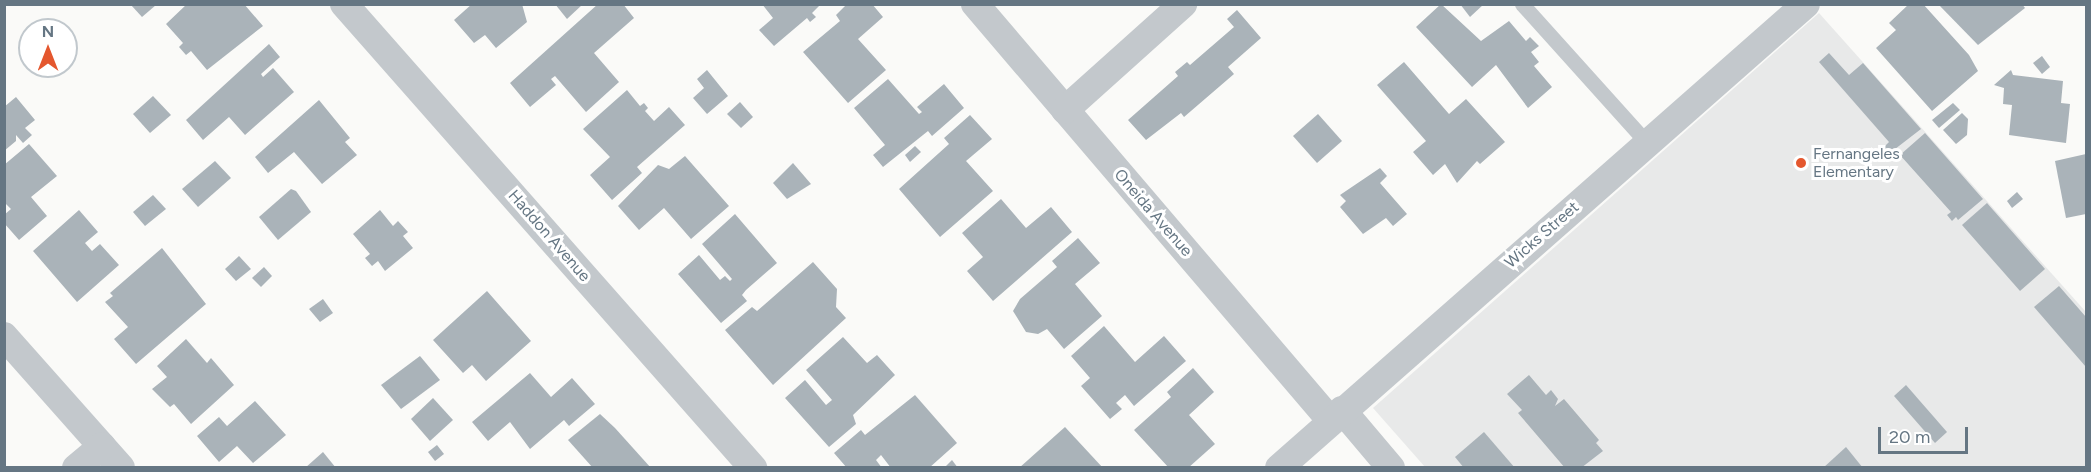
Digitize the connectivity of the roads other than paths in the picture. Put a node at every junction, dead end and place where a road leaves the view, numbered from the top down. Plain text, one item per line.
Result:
1 (344, 4) edge
2 (975, 4) edge
3 (1183, 4) edge
4 (1522, 4) edge
5 (1801, 6) edge
6 (1065, 110) junction
7 (1647, 143) junction
8 (4, 336) edge
9 (1337, 415) junction
10 (102, 446) junction
11 (76, 468) edge
12 (121, 468) edge
13 (753, 468) edge
14 (1279, 468) edge
15 (1391, 468) edge

1 - 13 street, Haddon Avenue
2 - 6 street, Oneida Avenue
3 - 6 street
4 - 7 lane
5 - 7 street, Wicks Street
6 - 9 street, Oneida Avenue
7 - 9 street, Wicks Street
8 - 10 street
9 - 14 street, Wicks Street
9 - 15 street, Oneida Avenue
10 - 11 street
10 - 12 street

